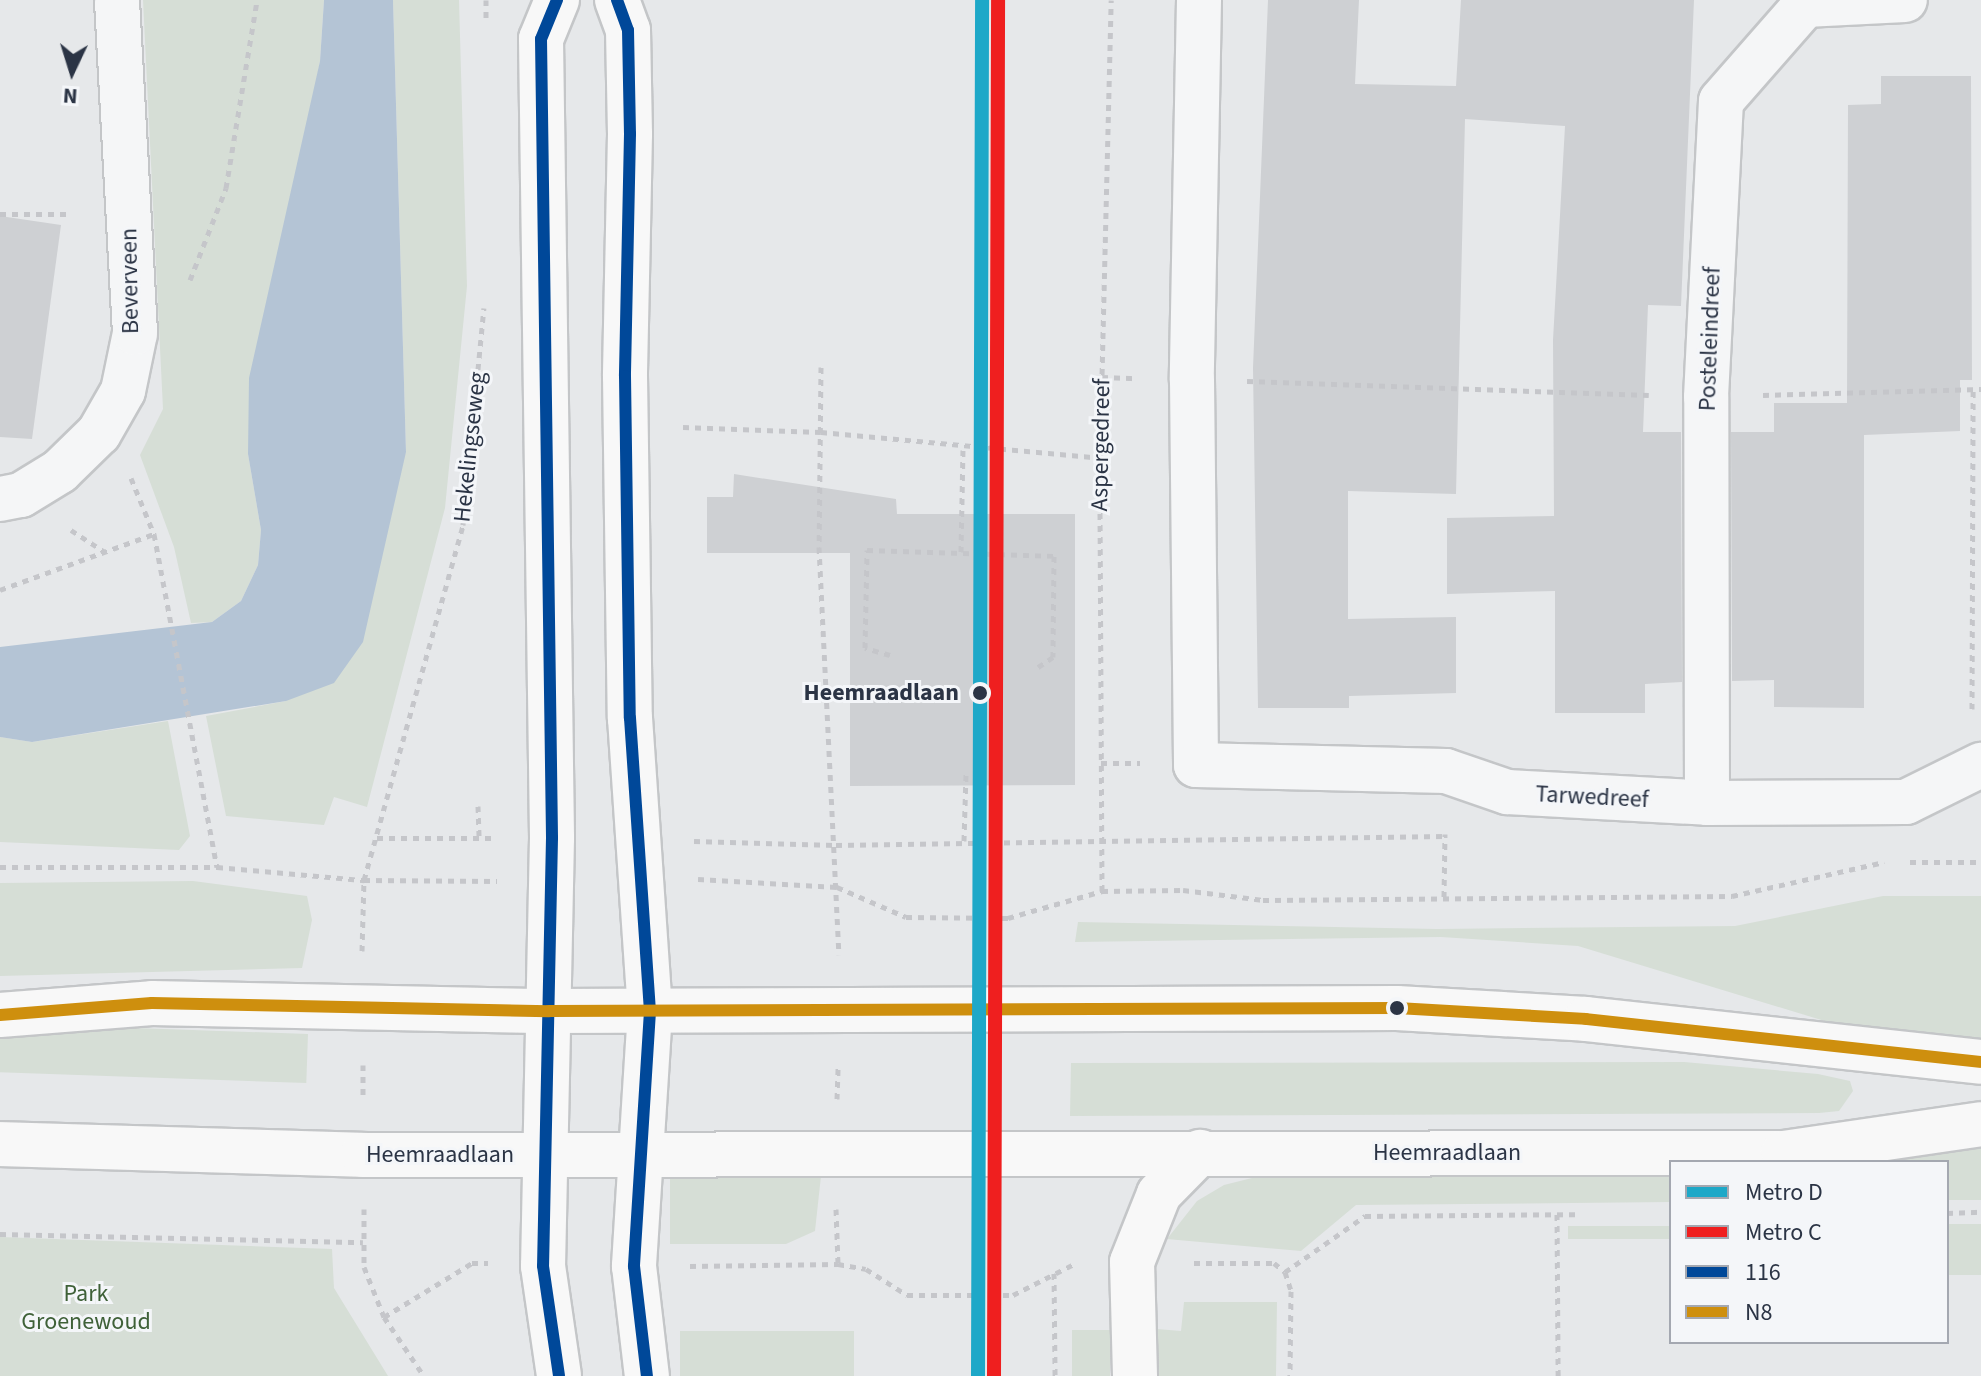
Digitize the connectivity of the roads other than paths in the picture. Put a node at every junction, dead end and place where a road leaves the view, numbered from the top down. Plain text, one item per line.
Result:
1 (117, 0) edge
2 (557, 0) edge
3 (617, 0) edge
4 (1199, 0) edge
5 (1905, 0) edge
6 (0, 499) edge
7 (1976, 765) edge
8 (1707, 803) junction
9 (549, 1011) junction
10 (650, 1011) junction
11 (0, 1015) edge
12 (1981, 1062) edge
13 (1981, 1124) edge
14 (0, 1144) edge
15 (1200, 1152) junction
16 (542, 1155) junction
17 (638, 1156) junction
18 (559, 1376) edge
19 (647, 1376) edge
20 (1135, 1376) edge

1 - 6 street, Beverveen
2 - 9 main road
3 - 10 main road
4 - 8 street, Tarwedreef
5 - 8 street, Posteleindreef
7 - 8 street, Tarwedreef
9 - 10 main road
9 - 11 main road
9 - 16 main road
10 - 12 main road
10 - 17 main road
13 - 15 main road, Heemraadlaan
14 - 16 main road, Heemraadlaan
15 - 17 main road, Heemraadlaan
15 - 20 main road
16 - 17 main road, Heemraadlaan
16 - 18 main road
17 - 19 main road

